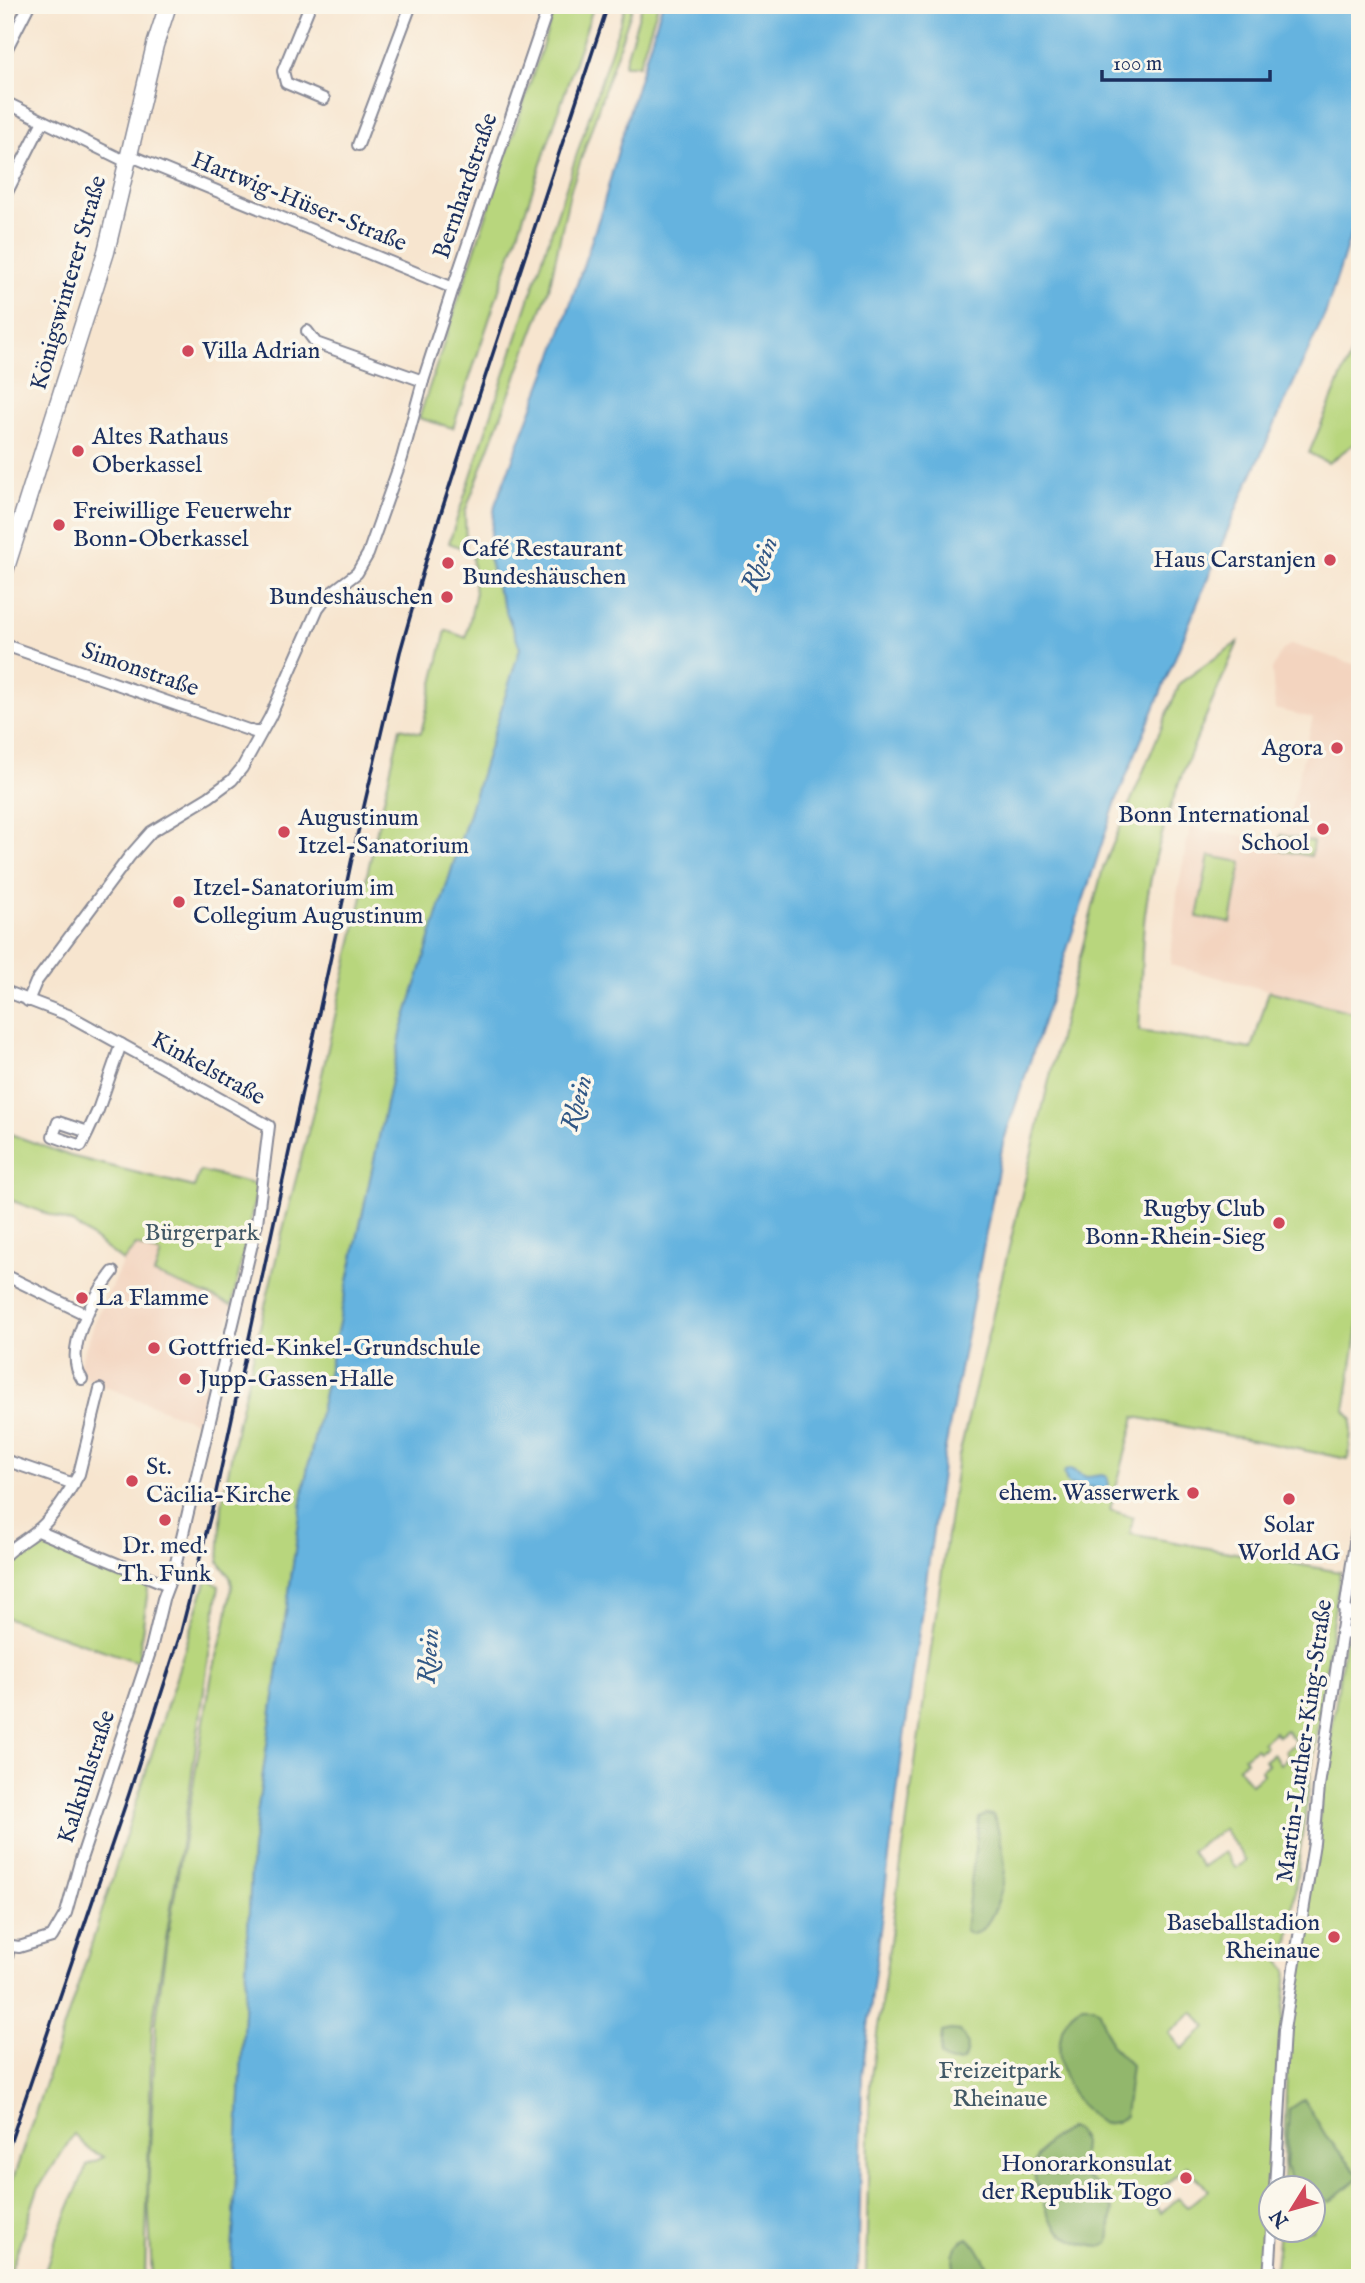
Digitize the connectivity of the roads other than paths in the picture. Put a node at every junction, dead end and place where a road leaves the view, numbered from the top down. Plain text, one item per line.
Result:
1 (29, 5) edge
2 (168, 5) edge
3 (310, 5) edge
4 (411, 5) edge
5 (549, 5) edge
6 (5, 52) edge
7 (324, 99) dead end
8 (5, 102) edge
9 (43, 121) junction
10 (358, 145) dead end
11 (128, 158) junction
12 (5, 195) edge
13 (453, 288) junction
14 (307, 331) dead end
15 (423, 381) junction
16 (5, 571) edge
17 (5, 645) edge
18 (261, 732) junction
19 (5, 991) edge
20 (28, 1001) junction
21 (121, 1044) junction
22 (88, 1132) dead end
23 (113, 1272) dead end
24 (5, 1275) edge
25 (85, 1314) junction
26 (82, 1379) dead end
27 (100, 1389) dead end
28 (5, 1460) edge
29 (74, 1484) junction
30 (1360, 1509) edge
31 (38, 1531) junction
32 (5, 1555) edge
33 (168, 1585) junction
34 (1344, 1609) junction
35 (1360, 1622) edge
36 (1341, 1632) junction
37 (1360, 1636) edge
38 (7, 1946) edge
39 (5, 1971) edge
40 (1276, 2174) edge
41 (1271, 2244) edge
42 (1269, 2278) edge

1 - 6 street
2 - 11 main road, Königswinterer Straße
3 - 7 street
4 - 10 street
5 - 13 street, Bernhardstraße
8 - 9 street, Hartwig-Hüser-Straße
9 - 11 street, Hartwig-Hüser-Straße
9 - 12 street
11 - 13 street, Hartwig-Hüser-Straße
11 - 16 main road, Königswinterer Straße
13 - 15 street, Bernhardstraße
14 - 15 street
15 - 18 street, Bernhardstraße
17 - 18 street, Simonstraße
18 - 20 street, Bernhardstraße
19 - 20 street, Kinkelstraße
20 - 21 street, Kinkelstraße
21 - 22 street
21 - 33 street, Kinkelstraße
23 - 25 street
24 - 25 street
25 - 26 street
27 - 29 street
28 - 29 street
29 - 31 street
30 - 34 street, Martin-Luther-King-Straße
31 - 32 street
31 - 33 street
33 - 38 street, Kalkuhlstraße
34 - 35 street
34 - 36 street, Martin-Luther-King-Straße
36 - 37 street
36 - 40 street, Martin-Luther-King-Straße
38 - 39 street, Kalkuhlstraße
41 - 42 street

